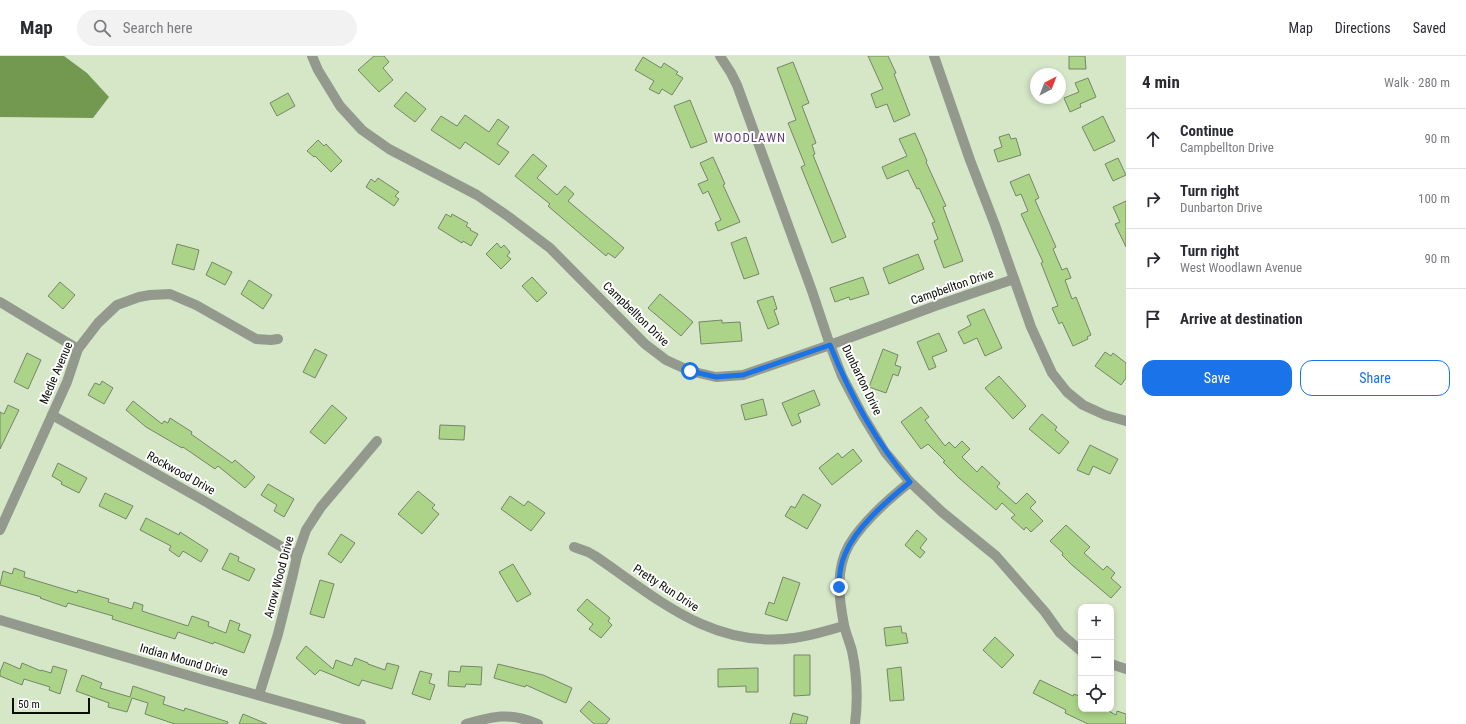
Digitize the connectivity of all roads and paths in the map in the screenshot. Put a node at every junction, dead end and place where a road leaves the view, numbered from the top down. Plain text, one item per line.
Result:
1 (312, 56) edge
2 (720, 56) edge
3 (934, 56) edge
4 (1014, 279) junction
5 (0, 302) edge
6 (278, 339) dead end
7 (830, 345) junction
8 (78, 349) junction
9 (52, 415) junction
10 (1126, 421) edge
11 (377, 441) dead end
12 (910, 482) junction
13 (0, 530) edge
14 (574, 547) dead end
15 (297, 556) junction
16 (0, 620) edge
17 (844, 626) junction
18 (1078, 648) edge
19 (1114, 665) edge
20 (1126, 669) edge
21 (260, 694) junction
22 (361, 724) edge
23 (466, 724) edge
24 (538, 724) edge
25 (855, 724) edge

1 - 7 street, Campbellton Drive
2 - 7 street, Dunbarton Drive
3 - 4 street, Campbellton Drive
4 - 7 street, Campbellton Drive
4 - 10 street, Campbellton Drive
5 - 8 street
6 - 8 street, Medie Avenue
7 - 12 street, Dunbarton Drive
8 - 9 street, Medie Avenue
9 - 13 street, Medie Avenue
9 - 15 street, Rockwood Drive
11 - 15 street, Arrow Wood Drive
12 - 17 street
12 - 18 street, Dunbarton Drive
14 - 17 street, Pretty Run Drive
15 - 21 street, Arrow Wood Drive
16 - 21 street, Indian Mound Drive
17 - 25 street
19 - 20 street
21 - 22 street, Indian Mound Drive
23 - 24 street

